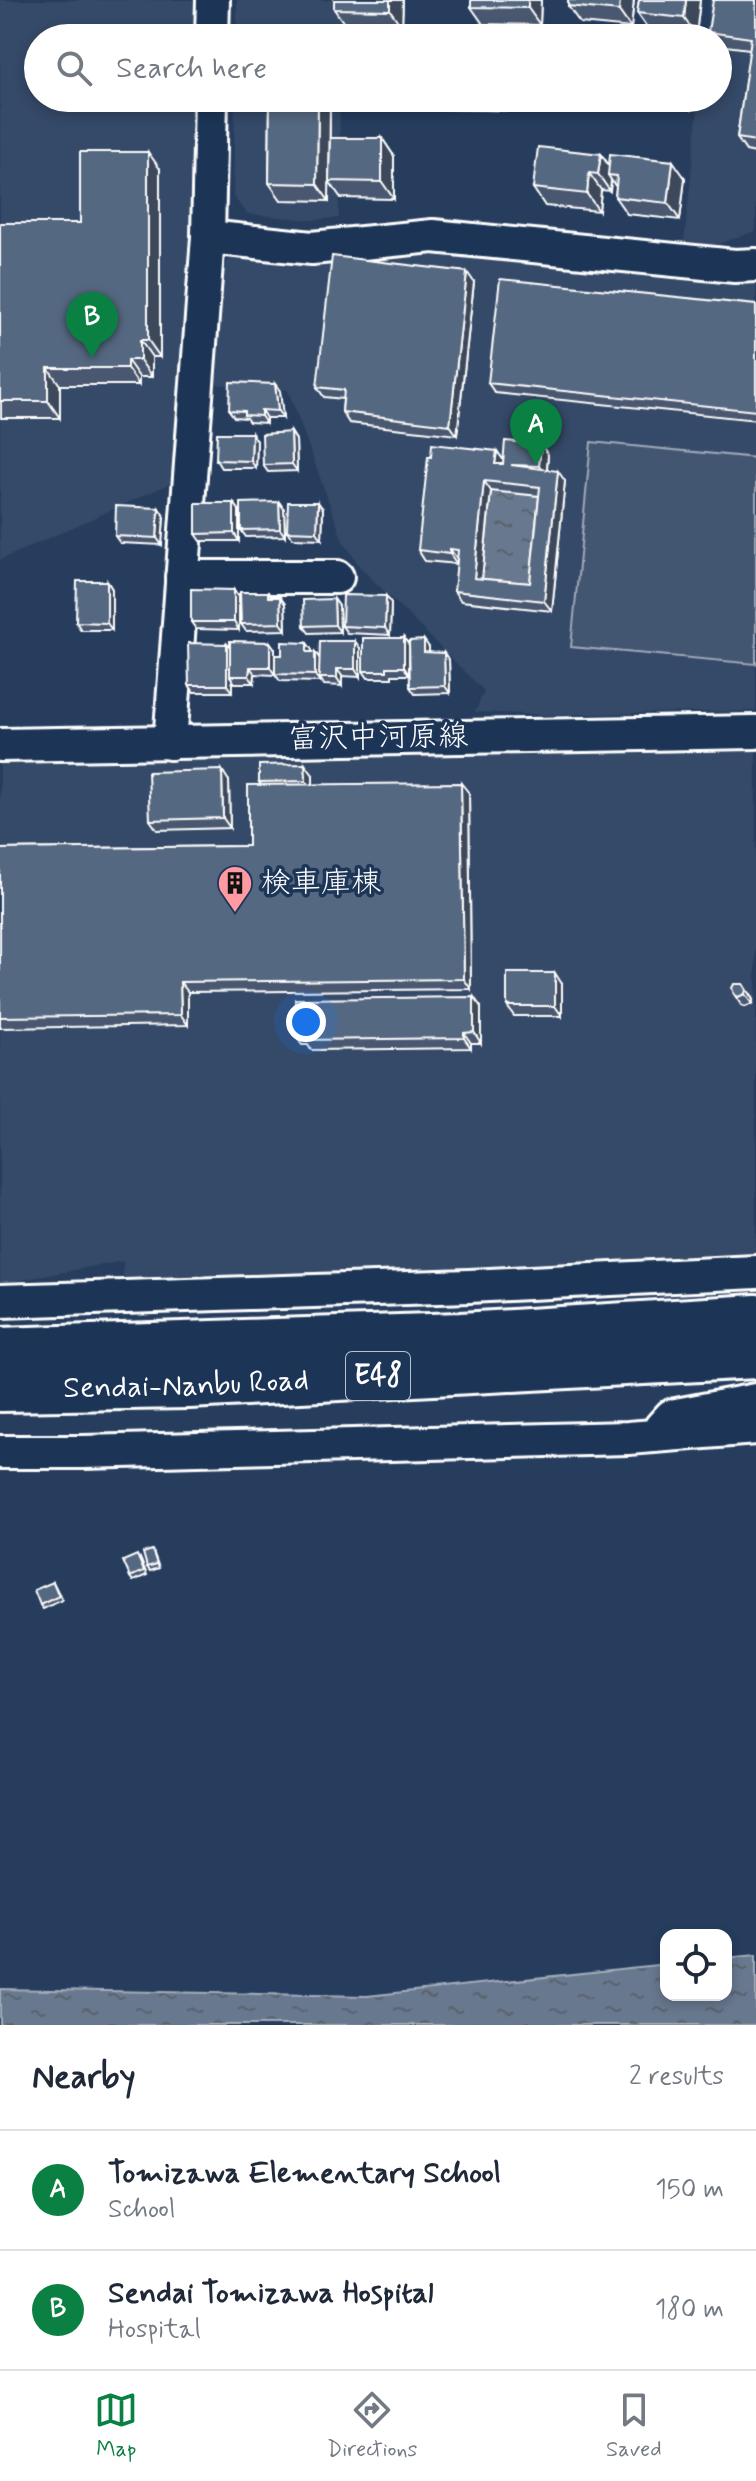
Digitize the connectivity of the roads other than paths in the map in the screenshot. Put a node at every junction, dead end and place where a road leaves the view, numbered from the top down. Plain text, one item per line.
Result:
1 (213, 0) edge
2 (212, 24) edge
3 (211, 112) edge
4 (208, 237) junction
5 (756, 265) edge
6 (182, 577) junction
7 (337, 577) dead end
8 (756, 732) edge
9 (170, 743) junction
10 (0, 745) edge
11 (756, 1272) edge
12 (0, 1301) edge
13 (756, 1317) edge
14 (0, 1350) edge
15 (756, 1356) edge
16 (0, 1389) edge
17 (756, 1400) edge
18 (756, 1428) edge
19 (653, 1436) junction
20 (0, 1452) edge

1 - 2 street
3 - 4 street
4 - 5 street
4 - 6 street
6 - 7 street
6 - 9 street
8 - 9 street, 富沢中河原線
9 - 10 street, 富沢中河原線
11 - 12 street
13 - 14 highway, Sendai-Nanbu Road / E48
15 - 16 highway, Sendai-Nanbu Road / E48
17 - 19 street
18 - 19 street
19 - 20 street

